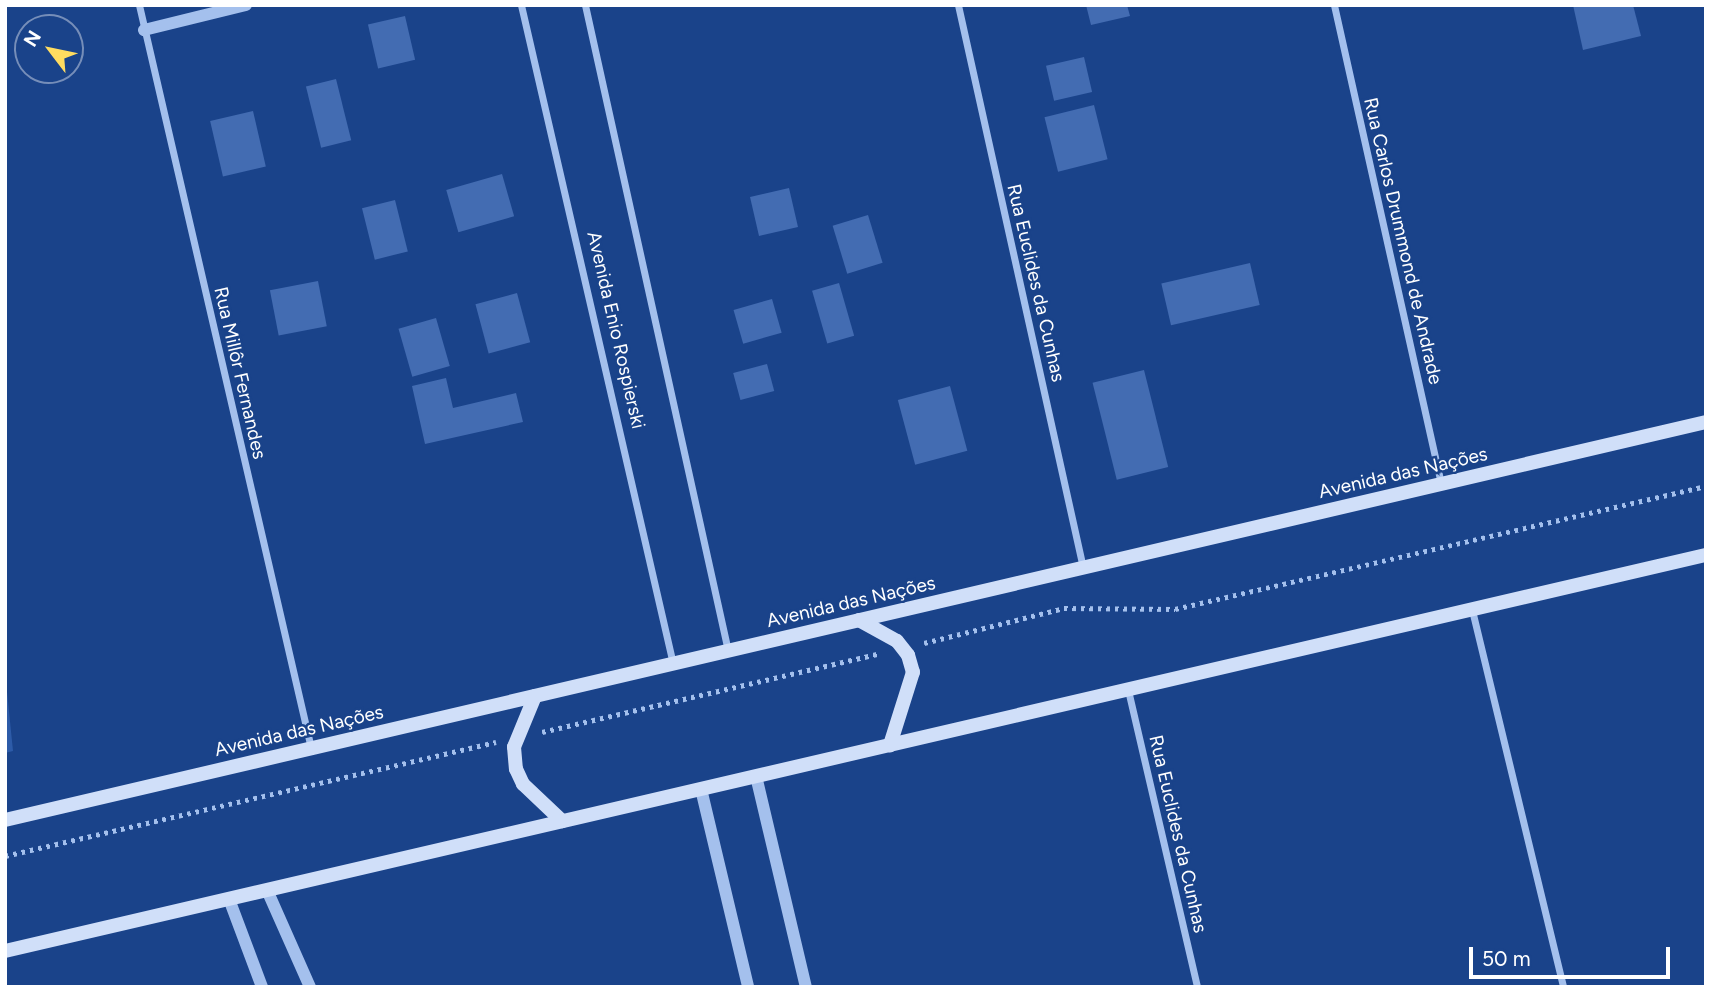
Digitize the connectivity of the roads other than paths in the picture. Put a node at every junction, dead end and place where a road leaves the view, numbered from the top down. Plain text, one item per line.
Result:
1 (139, 5) edge
2 (246, 5) edge
3 (521, 5) edge
4 (585, 5) edge
5 (958, 5) edge
6 (1334, 5) edge
7 (144, 30) junction
8 (1706, 422) edge
9 (1441, 484) junction
10 (1706, 555) edge
11 (1083, 568) junction
12 (1472, 609) junction
13 (859, 620) junction
14 (728, 651) junction
15 (673, 664) junction
16 (1128, 689) junction
17 (535, 696) junction
18 (891, 745) junction
19 (311, 748) junction
20 (756, 776) junction
21 (701, 789) junction
22 (5, 820) edge
23 (562, 821) junction
24 (267, 890) junction
25 (229, 899) junction
26 (5, 951) edge
27 (262, 987) edge
28 (310, 987) edge
29 (748, 987) edge
30 (806, 987) edge
31 (1197, 987) edge
32 (1563, 987) edge

1 - 7 street, Rua Millôr Fernandes
2 - 7 street
3 - 15 street, Avenida Enio Rospierski
4 - 14 street, Avenida Enio Rospierski
5 - 11 street, Rua Euclides da Cunhas
6 - 9 street, Rua Carlos Drummond de Andrade
7 - 19 street, Rua Millôr Fernandes
8 - 9 main road, Avenida das Nações
9 - 11 main road, Avenida das Nações
10 - 12 main road
11 - 13 main road, Avenida das Nações
12 - 16 main road
12 - 32 street
13 - 14 main road, Avenida das Nações
13 - 18 main road
14 - 15 main road, Avenida das Nações
15 - 17 main road, Avenida das Nações
16 - 18 main road
16 - 31 street, Rua Euclides da Cunhas
17 - 19 main road, Avenida das Nações
17 - 23 main road
18 - 20 main road
19 - 22 main road, Avenida das Nações
20 - 21 main road
20 - 30 street
21 - 23 main road
21 - 29 street
23 - 24 main road
24 - 25 main road
24 - 28 street
25 - 26 main road
25 - 27 street

